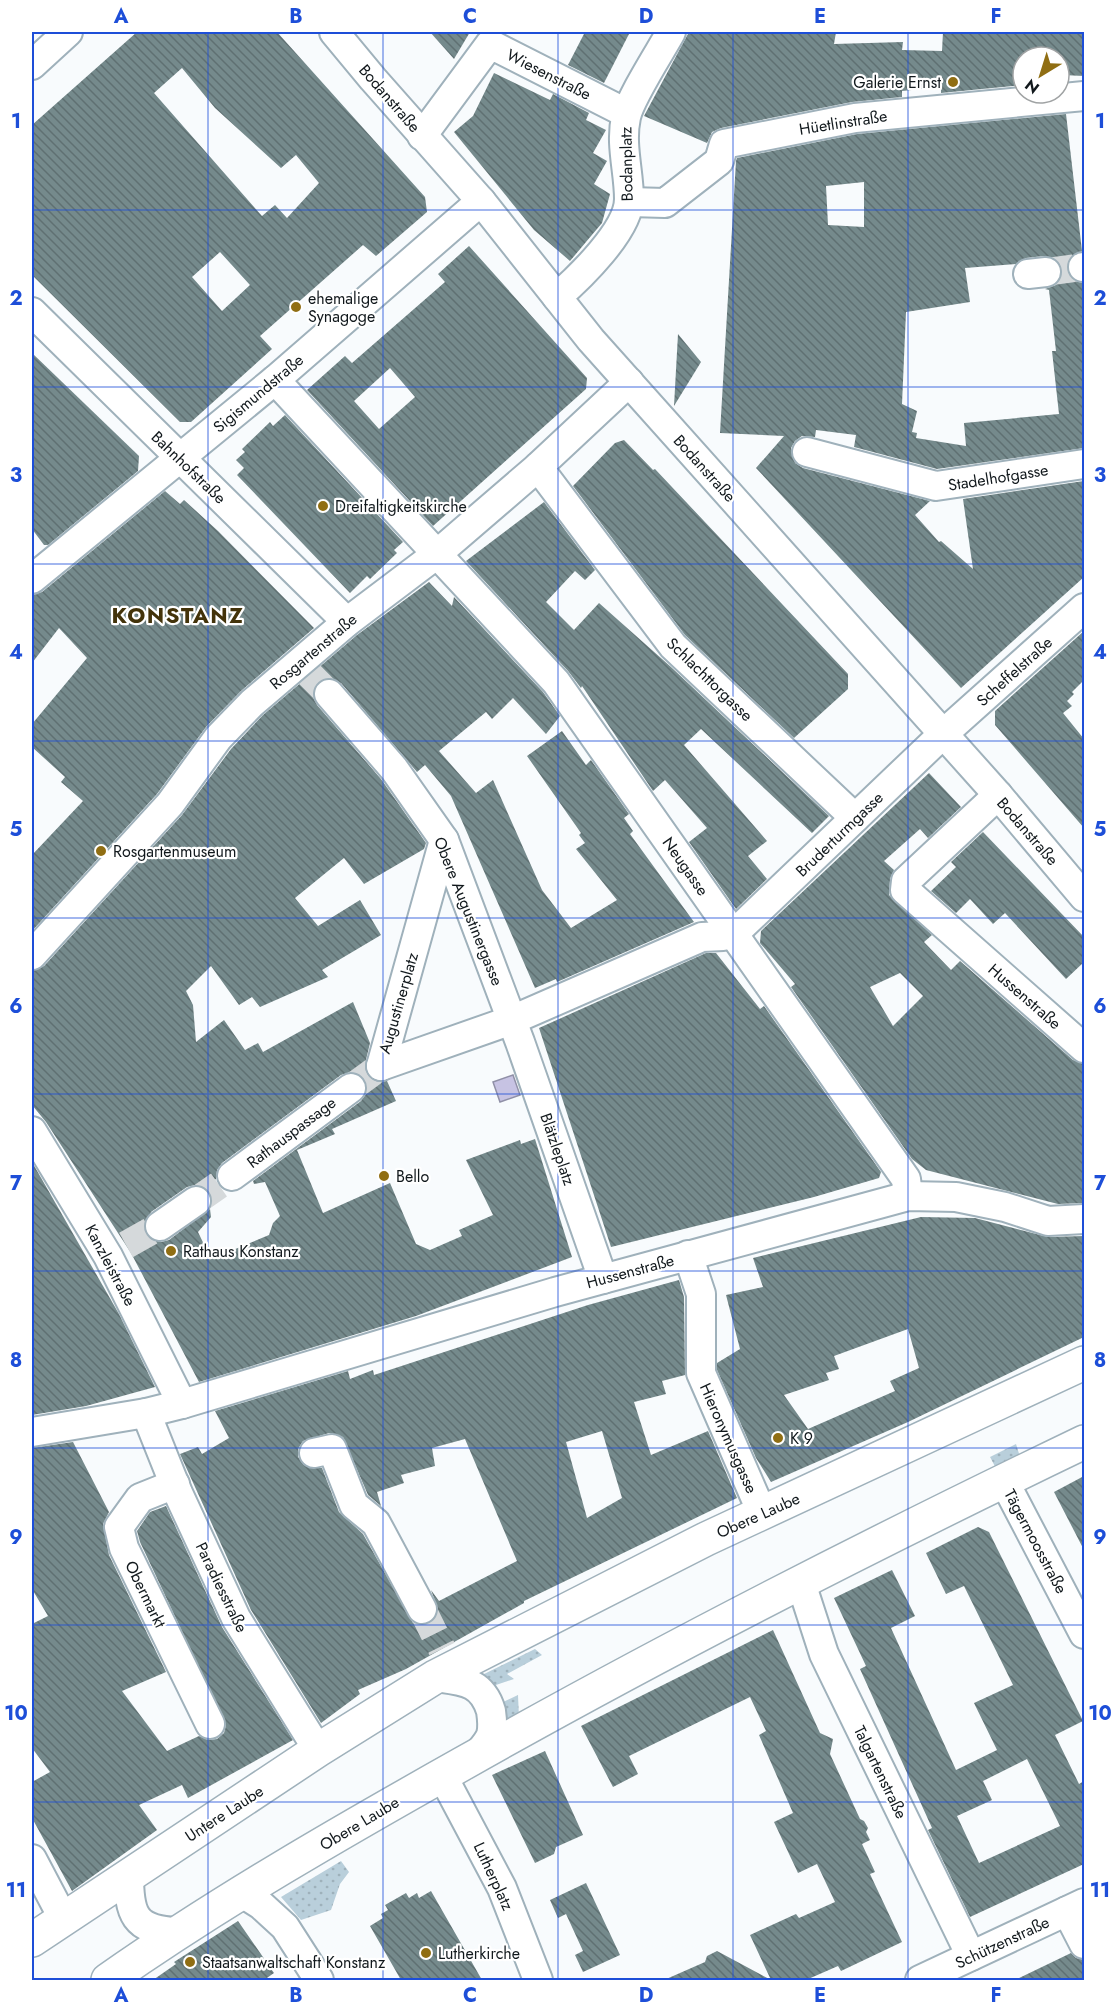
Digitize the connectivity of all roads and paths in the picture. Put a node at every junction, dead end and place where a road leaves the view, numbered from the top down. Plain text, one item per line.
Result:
1 (68, 32) edge
2 (334, 32) edge
3 (670, 32) edge
4 (32, 64) edge
5 (1084, 100) edge
6 (626, 113) junction
7 (422, 136) junction
8 (481, 201) junction
9 (630, 202) junction
10 (557, 297) junction
11 (32, 312) edge
12 (275, 380) junction
13 (629, 382) junction
14 (807, 452) dead end
15 (179, 458) junction
16 (1084, 464) edge
17 (538, 467) junction
18 (437, 554) junction
19 (36, 568) edge
20 (1084, 608) edge
21 (347, 622) junction
22 (330, 694) tunnel mouth
23 (943, 734) junction
24 (998, 795) junction
25 (855, 818) junction
26 (444, 840) junction
27 (1083, 891) edge
28 (732, 931) junction
29 (32, 955) edge
30 (512, 1020) junction
31 (1084, 1048) edge
32 (351, 1088) tunnel mouth
33 (32, 1131) edge
34 (232, 1176) tunnel mouth
35 (908, 1196) junction
36 (196, 1201) tunnel mouth
37 (1084, 1220) edge
38 (160, 1226) tunnel mouth
39 (688, 1255) junction
40 (603, 1279) junction
41 (1084, 1363) edge
42 (182, 1404) junction
43 (146, 1413) junction
44 (32, 1432) edge
45 (1084, 1442) edge
46 (314, 1453) dead end
47 (1004, 1481) junction
48 (175, 1484) junction
49 (762, 1513) junction
50 (801, 1583) junction
51 (422, 1610) tunnel mouth
52 (1084, 1634) edge
53 (443, 1665) junction
54 (210, 1724) dead end
55 (318, 1750) junction
56 (478, 1755) junction
57 (442, 1775) junction
58 (32, 1859) edge
59 (129, 1875) junction
60 (242, 1893) junction
61 (1076, 1907) edge
62 (63, 1918) junction
63 (177, 1932) junction
64 (32, 1940) edge
65 (1084, 1944) edge
66 (971, 1956) junction
67 (108, 1980) edge
68 (319, 1980) edge
69 (538, 1980) edge
70 (920, 1980) edge

1 - 4 street
2 - 7 street, Bodanstraße
3 - 6 street
5 - 9 street, Hüetlinstraße
6 - 7 street, Wiesenstraße
6 - 9 street, Bodanplatz
7 - 8 street, Bodanstraße
8 - 10 street, Bodanstraße
8 - 12 street, Sigismundstraße
9 - 10 street, Bodanplatz
10 - 13 street, Bodanstraße
11 - 15 street, Bahnhofstraße
12 - 15 street, Sigismundstraße
12 - 18 street, Neugasse
13 - 17 street, Rosgartenstraße
13 - 23 street, Bodanstraße
14 - 16 street, Stadelhofgasse
15 - 19 street, Sigismundstraße
15 - 21 street, Bahnhofstraße
17 - 18 street, Rosgartenstraße
17 - 25 street, Schlachttorgasse
18 - 21 street, Rosgartenstraße
18 - 28 street, Neugasse
20 - 23 street, Scheffelstraße
21 - 29 street, Rosgartenstraße
22 - 26 street, Obere Augustinergasse
23 - 24 street, Bodanstraße
23 - 25 street, Bruderturmgasse
24 - 27 street, Bodanstraße
24 - 31 street, Hussenstraße
25 - 28 street, Bruderturmgasse
26 - 30 street, Obere Augustinergasse
26 - 30 street, Augustinerplatz
28 - 30 street
28 - 35 street, Neugasse
30 - 40 street, Blätzleplatz
32 - 34 street, Rathauspassage
33 - 42 street, Kanzleistraße
35 - 37 street, Hussenstraße
35 - 39 street, Hussenstraße
36 - 38 street
39 - 40 street, Hussenstraße
39 - 49 street, Hieronymusgasse
40 - 42 street, Hussenstraße
41 - 49 main road, Obere Laube
42 - 43 street, Hussenstraße
43 - 44 street, Hussenstraße
43 - 48 street, Paradiesstraße
45 - 47 main road, Obere Laube
46 - 51 street
47 - 50 main road, Obere Laube
47 - 52 street, Tägermoosstraße
48 - 54 street, Obermarkt
48 - 55 street, Paradiesstraße
49 - 53 main road, Obere Laube
50 - 56 main road, Obere Laube
50 - 66 street, Talgartenstraße
53 - 55 main road, Obere Laube
53 - 56 street
55 - 59 main road, Untere Laube
56 - 57 main road, Obere Laube
57 - 60 main road, Obere Laube
57 - 69 street, Lutherplatz
58 - 62 street
59 - 62 main road, Untere Laube
59 - 63 street
60 - 63 main road
60 - 68 street
61 - 65 street
61 - 66 street, Schützenstraße
62 - 64 main road, Untere Laube
63 - 67 main road
66 - 70 street, Schützenstraße

